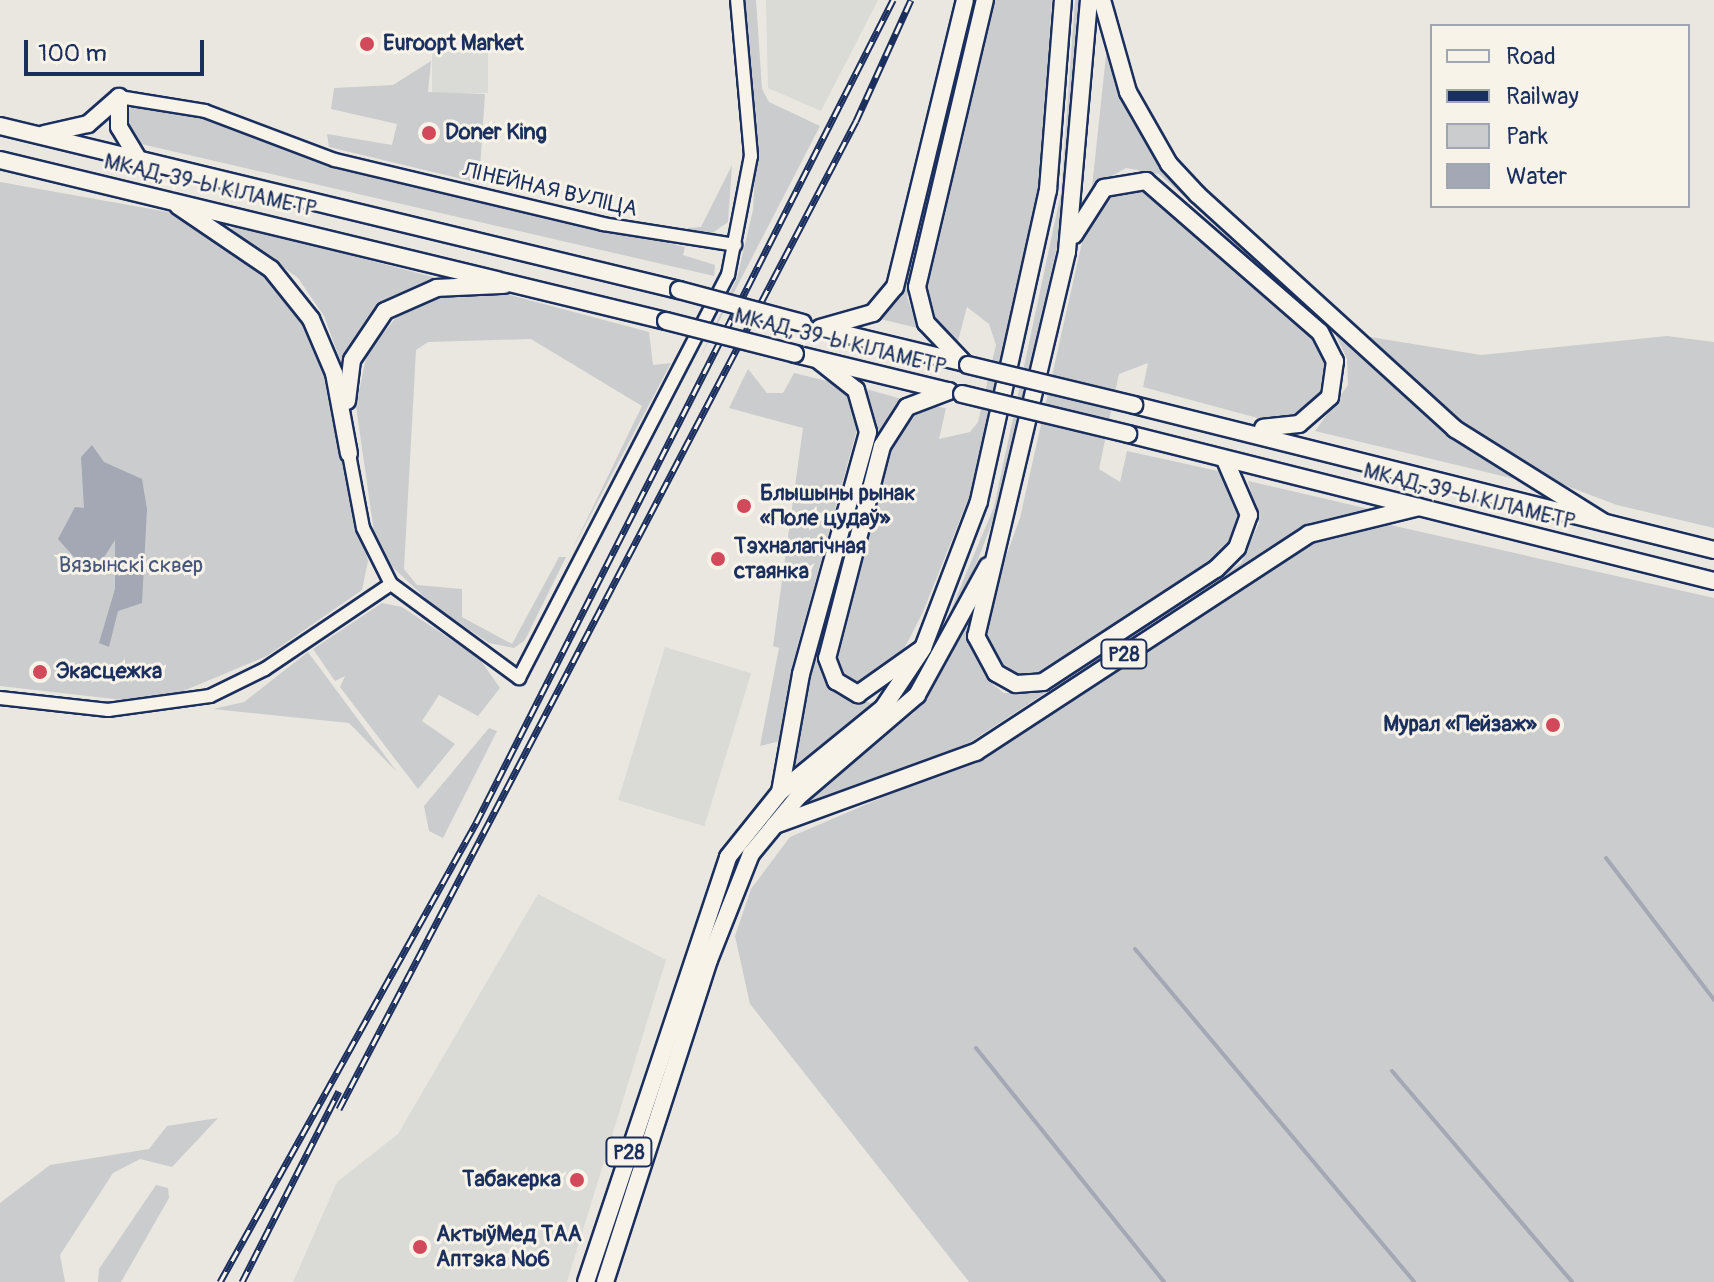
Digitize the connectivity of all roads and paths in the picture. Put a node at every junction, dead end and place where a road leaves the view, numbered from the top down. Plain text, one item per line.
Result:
1 (737, 0) edge
2 (965, 0) edge
3 (985, 0) edge
4 (1063, 0) edge
5 (1089, 0) edge
6 (1102, 0) edge
7 (120, 94) junction
8 (0, 126) edge
9 (40, 136) junction
10 (0, 160) edge
11 (141, 162) junction
12 (158, 195) junction
13 (735, 245) junction
14 (1068, 248) junction
15 (535, 286) junction
16 (811, 325) junction
17 (818, 360) junction
18 (966, 364) junction
19 (956, 393) junction
20 (1249, 429) junction
21 (349, 454) junction
22 (1226, 462) junction
23 (1420, 507) junction
24 (1603, 522) junction
25 (1714, 550) edge
26 (988, 566) junction
27 (1714, 581) edge
28 (391, 584) junction
29 (923, 648) junction
30 (0, 698) edge
31 (780, 792) junction
32 (769, 827) junction
33 (586, 1282) edge
34 (605, 1282) edge

1 - 13 street
2 - 16 main road
3 - 18 main road
4 - 29 main road, Р28
5 - 14 main road, Р28
6 - 24 main road
7 - 9 main road
7 - 11 main road
7 - 13 street, ЛІНЕЙНАЯ ВУЛІЦА
8 - 9 main road, МКАД, 39-Ы КІЛАМЕТР
9 - 11 main road, МКАД, 39-Ы КІЛАМЕТР
10 - 12 main road, МКАД, 39-Ы КІЛАМЕТР
11 - 16 main road, МКАД, 39-Ы КІЛАМЕТР, bridge
12 - 15 main road, МКАД, 39-Ы КІЛАМЕТР
12 - 21 main road
13 - 28 street
14 - 20 main road, Р28
14 - 26 main road, Р28
15 - 17 main road, МКАД, 39-Ы КІЛАМЕТР, bridge
15 - 21 main road
16 - 18 main road, МКАД, 39-Ы КІЛАМЕТР
17 - 19 main road, МКАД, 39-Ы КІЛАМЕТР
17 - 31 main road, Р28
18 - 20 main road, МКАД, 39-Ы КІЛАМЕТР, bridge
19 - 22 main road, МКАД, 39-Ы КІЛАМЕТР, bridge
19 - 29 main road
20 - 24 main road, МКАД, 39-Ы КІЛАМЕТР
21 - 28 street
22 - 23 main road, МКАД, 39-Ы КІЛАМЕТР
22 - 26 main road, Р28
23 - 27 main road, МКАД, 39-Ы КІЛАМЕТР
23 - 32 main road, Р28
24 - 25 main road, МКАД, 39-Ы КІЛАМЕТР
26 - 32 main road, Р28
28 - 30 street
29 - 31 main road, Р28
31 - 33 main road, Р28
32 - 34 main road, Р28

